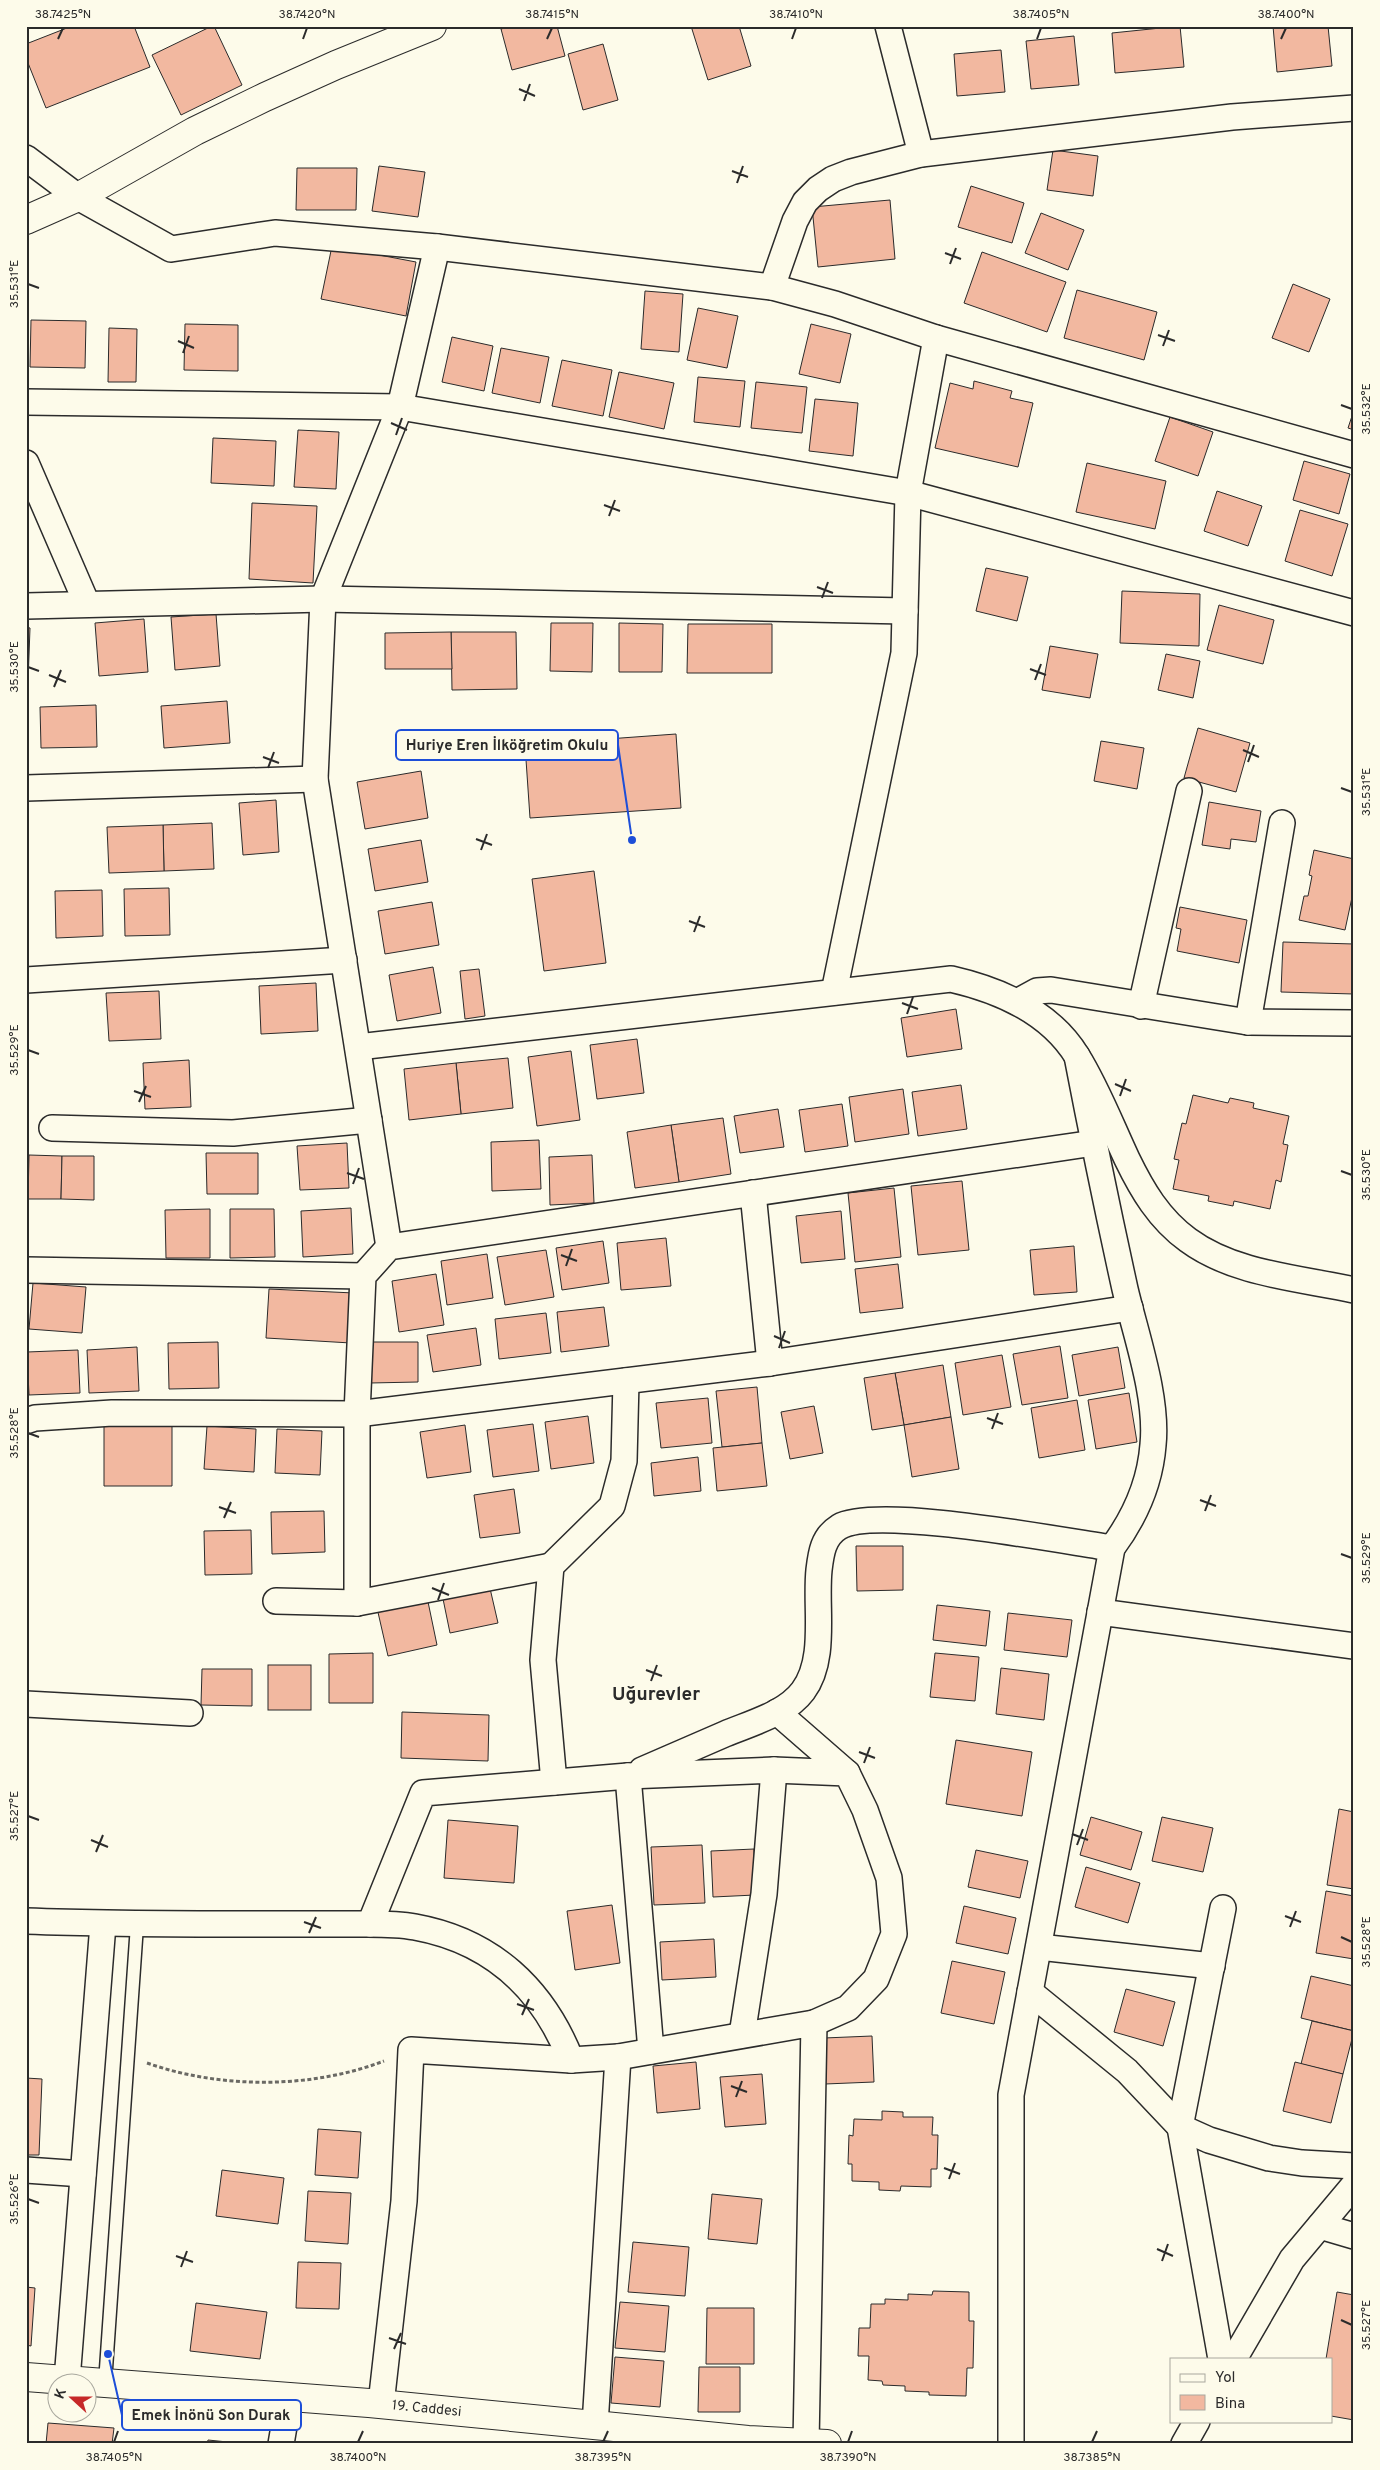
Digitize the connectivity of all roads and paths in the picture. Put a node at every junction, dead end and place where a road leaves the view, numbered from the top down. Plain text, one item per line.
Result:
1 (432, 26) edge
2 (888, 26) edge
3 (1354, 108) edge
4 (921, 154) junction
5 (26, 158) edge
6 (78, 198) junction
7 (26, 220) edge
8 (437, 247) junction
9 (772, 287) junction
10 (936, 338) junction
11 (26, 402) edge
12 (400, 407) junction
13 (1354, 455) edge
14 (26, 463) edge
15 (908, 493) junction
16 (323, 599) junction
17 (87, 604) junction
18 (26, 606) edge
19 (905, 611) junction
20 (1354, 613) edge
21 (315, 779) junction
22 (26, 788) edge
23 (1189, 792) dead end
24 (1282, 823) dead end
25 (344, 960) junction
26 (26, 980) edge
27 (834, 992) junction
28 (1017, 1002) junction
29 (1141, 1006) junction
30 (1248, 1022) junction
31 (1354, 1023) edge
32 (358, 1047) junction
33 (1077, 1056) junction
34 (369, 1120) junction
35 (52, 1128) dead end
36 (1094, 1143) junction
37 (753, 1193) junction
38 (389, 1247) junction
39 (26, 1270) edge
40 (363, 1276) junction
41 (1354, 1290) edge
42 (1130, 1308) junction
43 (770, 1363) junction
44 (626, 1381) junction
45 (357, 1414) junction
46 (26, 1421) edge
47 (1112, 1548) junction
48 (551, 1566) junction
49 (276, 1601) dead end
50 (356, 1603) junction
51 (1100, 1612) junction
52 (1354, 1646) edge
53 (26, 1704) edge
54 (190, 1712) dead end
55 (777, 1712) junction
56 (774, 1770) junction
57 (847, 1773) junction
58 (628, 1776) junction
59 (554, 1782) junction
60 (1223, 1908) dead end
61 (26, 1921) edge
62 (102, 1924) junction
63 (137, 1924) junction
64 (370, 1924) junction
65 (1039, 1947) junction
66 (1212, 1966) junction
67 (1030, 1992) junction
68 (814, 2023) junction
69 (742, 2035) junction
70 (411, 2050) junction
71 (651, 2051) junction
72 (128, 2056) junction
73 (618, 2057) junction
74 (571, 2060) junction
75 (1180, 2127) junction
76 (1354, 2166) edge
77 (26, 2170) edge
78 (83, 2174) junction
79 (1354, 2185) edge
80 (1320, 2226) junction
81 (1354, 2236) edge
82 (1221, 2358) edge
83 (1235, 2358) edge
84 (68, 2372) edge
85 (26, 2377) edge
86 (48, 2379) edge
87 (98, 2382) edge
88 (105, 2383) junction
89 (289, 2397) junction
90 (381, 2404) junction
91 (1196, 2422) edge
92 (595, 2425) junction
93 (817, 2443) edge
94 (281, 2444) edge
95 (1011, 2444) edge
96 (1184, 2444) edge

1 - 6 street
2 - 4 street
3 - 4 street
4 - 9 street
5 - 6 street
6 - 7 street
6 - 8 street
8 - 9 street
8 - 12 street
9 - 10 street
10 - 13 street
10 - 15 street
11 - 12 street
12 - 15 street
12 - 16 street
14 - 17 street
15 - 19 street
15 - 20 street
16 - 17 street
16 - 19 street
16 - 21 street
17 - 18 street
19 - 27 street
21 - 22 street
21 - 25 street
23 - 29 street
24 - 30 street
25 - 26 street
25 - 32 street
27 - 28 street
27 - 32 street
28 - 29 street
28 - 33 street
29 - 30 street
30 - 31 street
32 - 34 street
33 - 36 street
33 - 41 street
34 - 35 street
34 - 38 street
36 - 37 street
36 - 42 street
37 - 38 street
37 - 43 street
38 - 40 street
39 - 40 street
40 - 45 street
42 - 43 street
42 - 47 street
43 - 44 street
44 - 45 street
44 - 48 street
45 - 46 street
45 - 50 street
47 - 51 street
47 - 55 street
48 - 50 street
48 - 59 street
49 - 50 street
51 - 52 street
51 - 65 street
53 - 54 street
55 - 57 street
55 - 58 street
56 - 57 street
56 - 58 street
56 - 69 street
57 - 68 street
58 - 59 street
58 - 71 street
59 - 64 street
60 - 66 street
61 - 62 street
62 - 63 street
62 - 78 street
63 - 64 street
63 - 72 lane
64 - 74 street
65 - 66 street
65 - 67 street
66 - 75 street
67 - 75 street
67 - 95 street
68 - 69 street
68 - 93 street
69 - 71 street
70 - 72 path
70 - 74 street
70 - 90 street
71 - 73 street
72 - 88 lane
73 - 74 street
73 - 92 street
75 - 76 street
75 - 82 street
77 - 78 street
78 - 84 street
79 - 80 street
80 - 81 street
80 - 83 street
85 - 86 street, 19. Caddesi
87 - 88 street, 19. Caddesi
88 - 89 street, 19. Caddesi
89 - 90 street, 19. Caddesi
89 - 94 street
90 - 92 street, 19. Caddesi
91 - 96 street
92 - 93 street, 19. Caddesi

